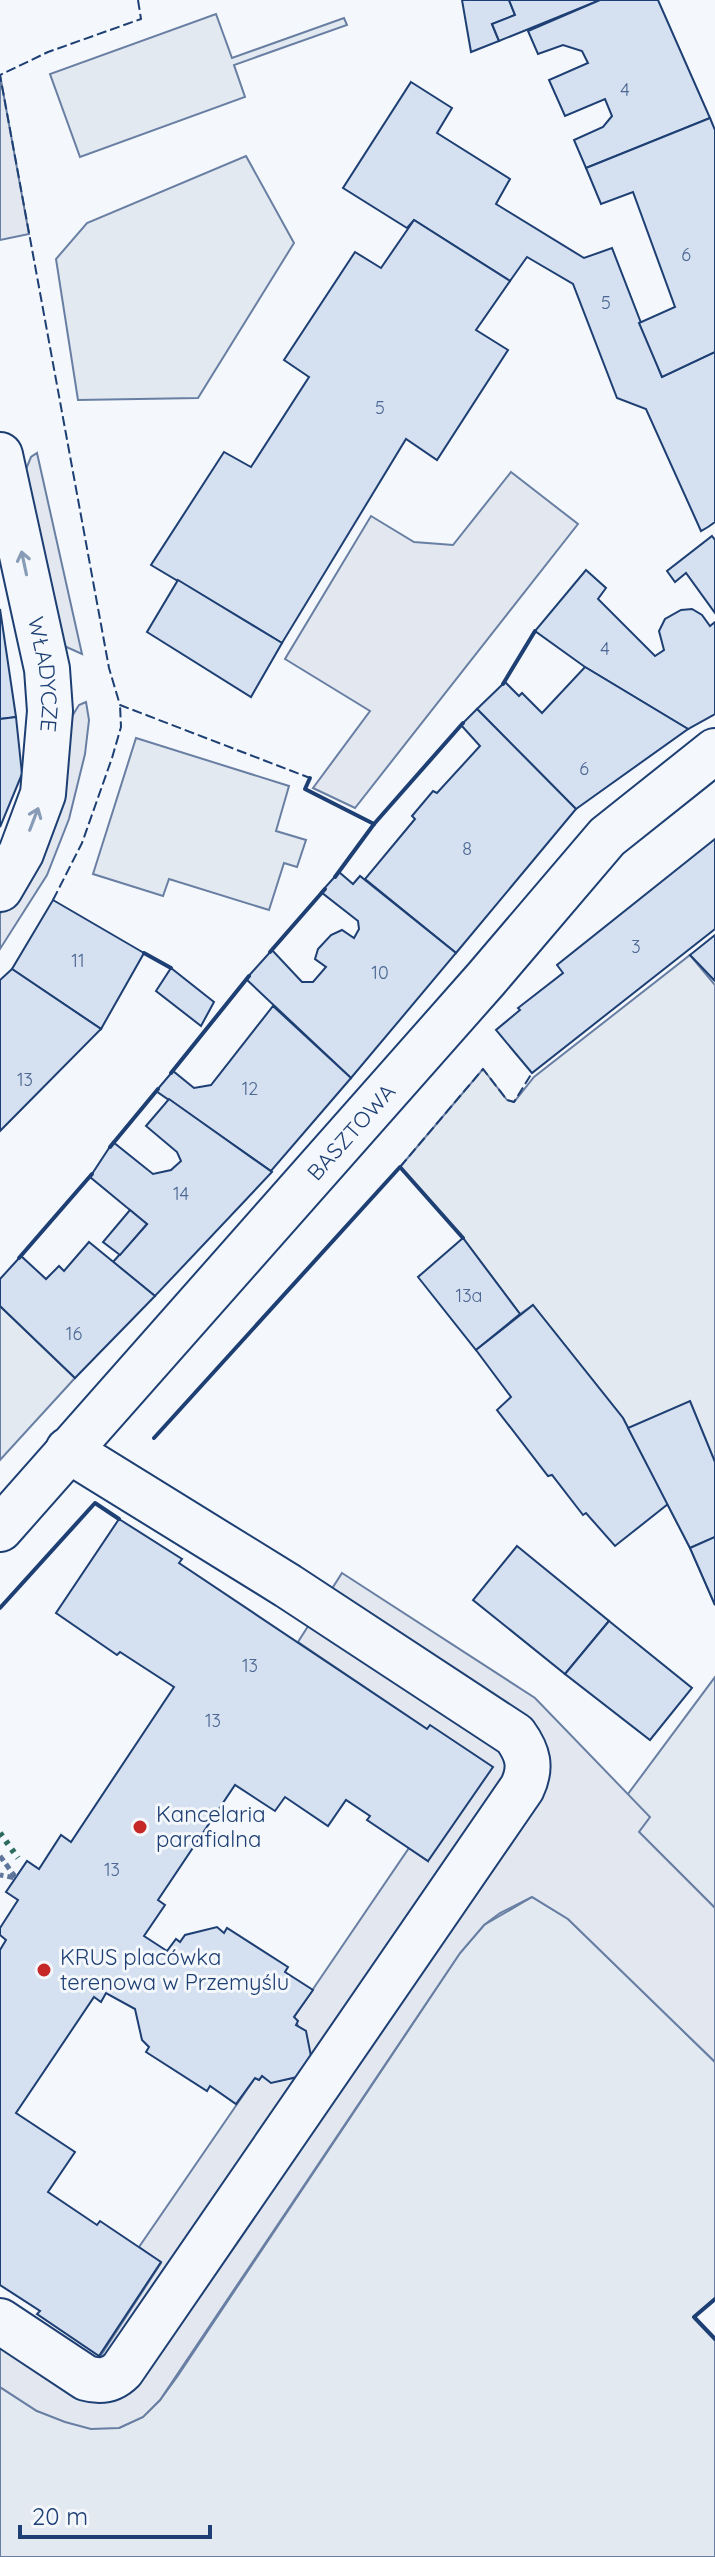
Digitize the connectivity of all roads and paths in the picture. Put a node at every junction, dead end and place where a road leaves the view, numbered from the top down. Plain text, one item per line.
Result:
1 (0, 455) edge
2 (715, 751) edge
3 (0, 889) edge
4 (68, 1450) junction
5 (0, 1529) edge
6 (0, 1856) edge
7 (0, 1875) edge
8 (0, 2321) edge

3 -> 1 street, WŁADYCZE
2 - 4 street, BASZTOWA
4 - 5 street, BASZTOWA
4 - 8 street
6 - 7 path

